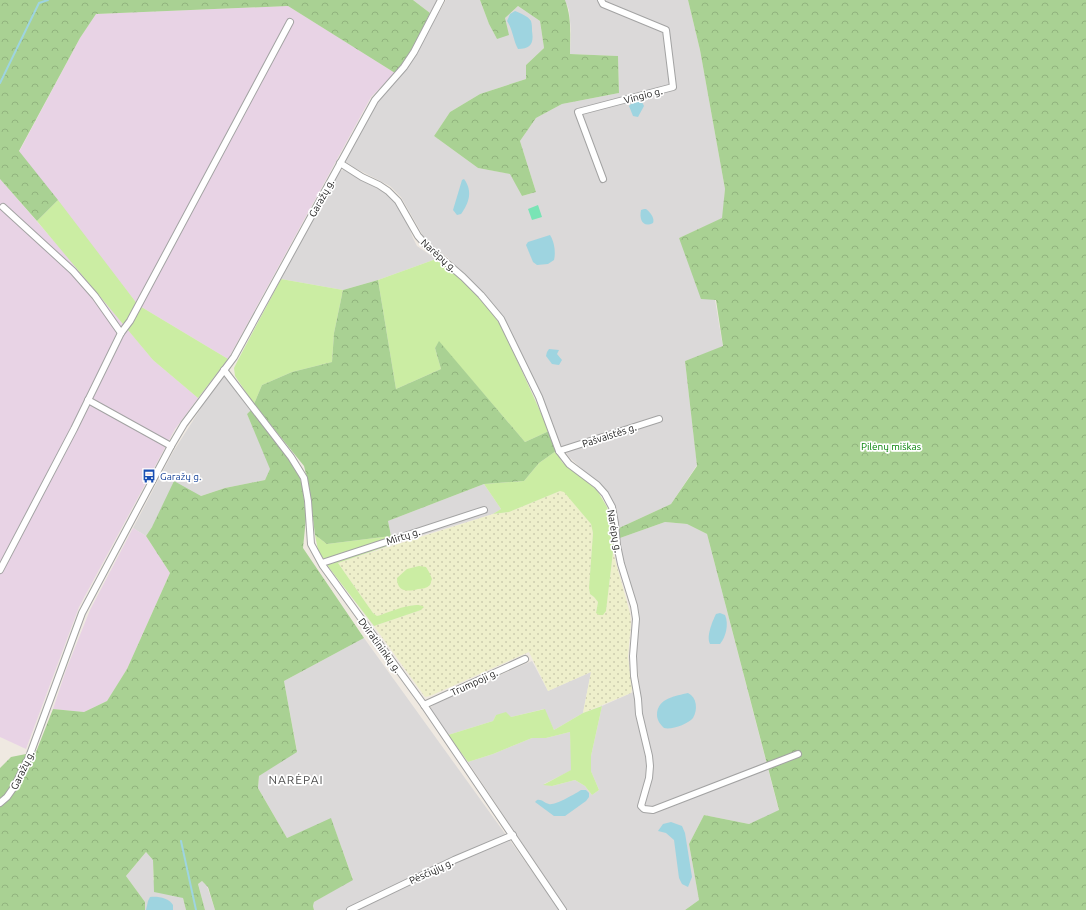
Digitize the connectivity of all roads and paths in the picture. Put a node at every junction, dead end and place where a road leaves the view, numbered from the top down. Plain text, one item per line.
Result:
1 (442, 0) edge
2 (601, 0) edge
3 (290, 22) dead end
4 (340, 163) junction
5 (603, 179) dead end
6 (3, 207) dead end
7 (121, 333) junction
8 (224, 370) junction
9 (88, 400) junction
10 (659, 419) dead end
11 (171, 446) junction
12 (560, 451) junction
13 (484, 510) dead end
14 (322, 563) junction
15 (0, 570) edge
16 (525, 659) dead end
17 (424, 706) junction
18 (798, 754) dead end
19 (0, 803) edge
20 (513, 835) junction
21 (350, 910) edge
22 (564, 910) edge

1 - 4 street, Garažų g.
2 - 5 street, Vingio g.
3 - 7 street
4 - 8 street, Garažų g.
4 - 12 street, Narėpų g.
6 - 7 street
7 - 9 street
8 - 11 street, Garažų g.
8 - 14 street, Dviratininkų g.
9 - 11 street
9 - 15 street
10 - 12 street, Pašvaistės g.
11 - 19 street, Garažų g.
12 - 18 street, Narėpų g.
13 - 14 street, Mirtų g.
14 - 17 street, Dviratininkų g.
16 - 17 street, Trumpoji g.
17 - 20 street, Dviratininkų g.
20 - 21 street, Pėsčiųjų g.
20 - 22 street, Dviratininkų g.

